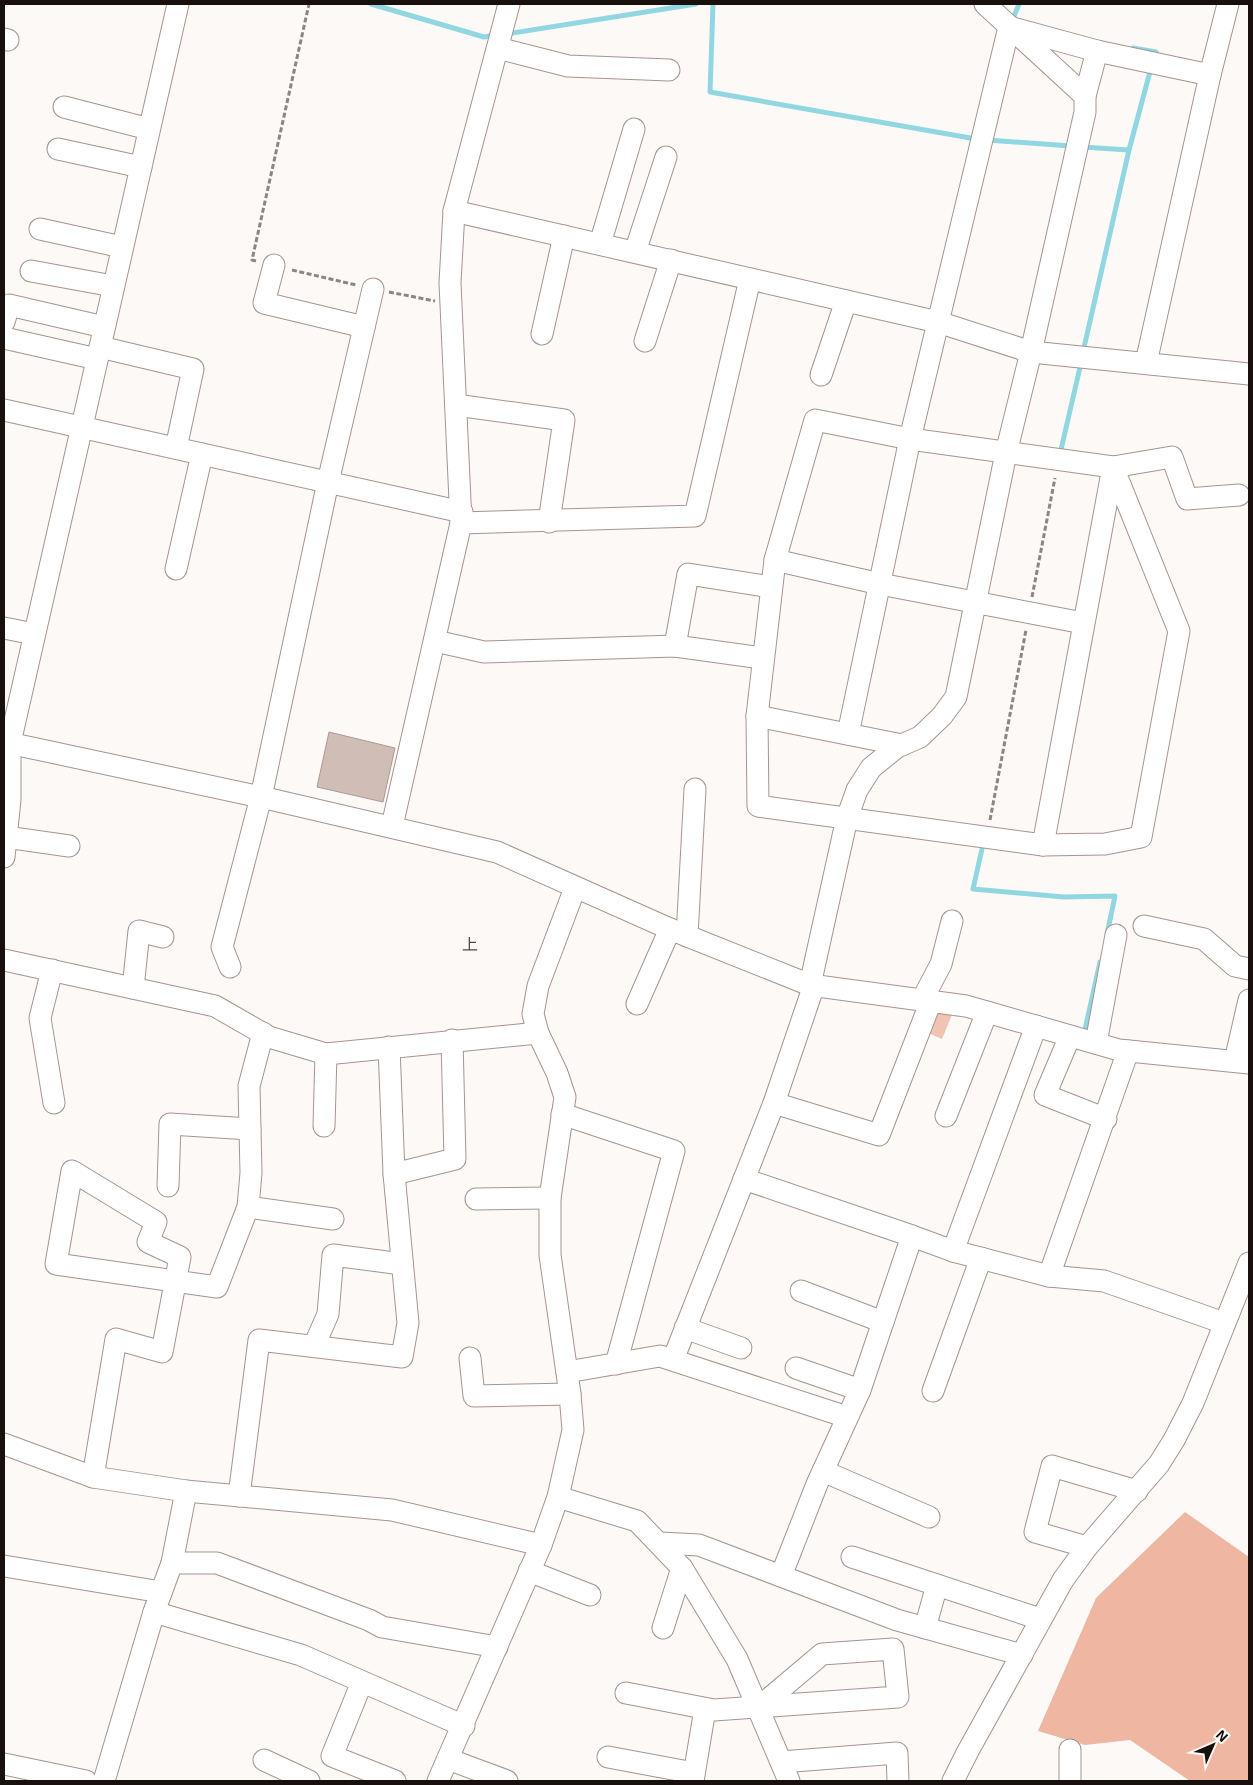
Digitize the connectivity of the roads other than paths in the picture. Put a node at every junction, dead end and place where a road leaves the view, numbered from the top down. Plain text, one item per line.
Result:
1 (178, 4) edge
2 (509, 4) edge
3 (985, 4) edge
4 (1228, 4) edge
5 (1009, 27) junction
6 (498, 48) junction
7 (1097, 51) junction
8 (669, 70) dead end
9 (1210, 75) junction
10 (1085, 96) junction
11 (64, 107) dead end
12 (149, 129) junction
13 (634, 129) dead end
14 (58, 149) dead end
15 (666, 157) dead end
16 (141, 166) junction
17 (454, 211) junction
18 (40, 229) dead end
19 (564, 236) junction
20 (600, 244) junction
21 (122, 247) junction
22 (635, 252) junction
23 (671, 260) junction
24 (274, 265) road end
25 (31, 270) dead end
26 (750, 279) junction
27 (113, 286) junction
28 (374, 289) road end
29 (846, 301) junction
30 (4, 322) edge
31 (938, 322) junction
32 (364, 327) junction
33 (542, 334) dead end
34 (4, 338) edge
35 (645, 341) dead end
36 (100, 344) junction
37 (1031, 352) junction
38 (1146, 363) junction
39 (1249, 374) edge
40 (821, 375) dead end
41 (456, 405) junction
42 (4, 410) edge
43 (81, 428) junction
44 (910, 439) junction
45 (176, 448) junction
46 (1006, 453) junction
47 (202, 454) junction
48 (1114, 467) junction
49 (328, 482) junction
50 (1238, 495) dead end
51 (462, 517) junction
52 (549, 522) junction
53 (775, 560) junction
54 (176, 569) dead end
55 (880, 584) junction
56 (772, 587) junction
57 (974, 603) junction
58 (1083, 623) junction
59 (4, 628) edge
60 (34, 634) junction
61 (434, 641) junction
62 (675, 646) junction
63 (762, 658) junction
64 (757, 716) junction
65 (848, 734) junction
66 (7, 743) edge
67 (902, 745) junction
68 (694, 789) dead end
69 (261, 797) junction
70 (847, 818) junction
71 (392, 826) junction
72 (1043, 845) junction
73 (69, 846) dead end
74 (5, 847) edge
75 (575, 888) junction
76 (952, 921) dead end
77 (1144, 926) dead end
78 (678, 932) junction
79 (1116, 935) dead end
80 (163, 937) dead end
81 (4, 960) edge
82 (230, 967) dead end
83 (1249, 969) edge
84 (52, 970) junction
85 (812, 985) junction
86 (133, 988) junction
87 (926, 1000) junction
88 (1249, 1000) edge
89 (637, 1004) dead end
90 (987, 1012) junction
91 (1036, 1026) junction
92 (263, 1033) junction
93 (538, 1033) junction
94 (1070, 1036) junction
95 (452, 1040) junction
96 (1096, 1043) junction
97 (389, 1047) junction
98 (1128, 1051) junction
99 (326, 1054) junction
100 (1242, 1062) edge
101 (54, 1103) dead end
102 (774, 1103) junction
103 (562, 1114) junction
104 (946, 1116) dead end
105 (1106, 1119) junction
106 (324, 1126) dead end
107 (250, 1129) junction
108 (394, 1174) junction
109 (744, 1179) junction
110 (168, 1186) dead end
111 (550, 1198) junction
112 (476, 1199) dead end
113 (248, 1207) junction
114 (333, 1219) dead end
115 (912, 1236) junction
116 (952, 1251) junction
117 (981, 1258) junction
118 (1249, 1263) edge
119 (402, 1264) junction
120 (1050, 1276) junction
121 (174, 1281) junction
122 (800, 1291) dead end
123 (883, 1322) junction
124 (1224, 1323) junction
125 (685, 1328) junction
126 (314, 1346) junction
127 (741, 1348) dead end
128 (470, 1358) dead end
129 (673, 1360) junction
130 (616, 1364) junction
131 (796, 1368) dead end
132 (567, 1372) junction
133 (860, 1390) junction
134 (933, 1391) dead end
135 (570, 1394) junction
136 (847, 1417) junction
137 (4, 1444) edge
138 (823, 1471) junction
139 (93, 1477) junction
140 (186, 1491) junction
141 (1137, 1491) junction
142 (239, 1496) junction
143 (558, 1497) junction
144 (929, 1517) dead end
145 (660, 1543) junction
146 (541, 1545) junction
147 (1087, 1547) junction
148 (852, 1557) dead end
149 (172, 1563) junction
150 (4, 1566) edge
151 (682, 1568) junction
152 (529, 1571) junction
153 (781, 1576) junction
154 (936, 1585) junction
155 (161, 1592) junction
156 (590, 1595) dead end
157 (154, 1612) junction
158 (1040, 1619) junction
159 (663, 1628) dead end
160 (926, 1628) junction
161 (497, 1647) junction
162 (1022, 1655) junction
163 (362, 1682) junction
164 (626, 1693) dead end
165 (758, 1708) junction
166 (705, 1709) junction
167 (464, 1726) junction
168 (1070, 1750) dead end
169 (608, 1757) dead end
170 (264, 1760) dead end
171 (448, 1760) junction
172 (781, 1762) junction
173 (4, 1764) edge
174 (693, 1777) edge
175 (86, 1781) edge
176 (104, 1781) edge
177 (309, 1781) edge
178 (395, 1781) edge
179 (438, 1781) edge
180 (507, 1781) edge
181 (790, 1781) edge
182 (898, 1781) edge
183 (953, 1781) edge
184 (1070, 1781) edge

1 - 12 street
2 - 6 street
3 - 5 street
4 - 9 street
5 - 7 street
5 - 10 street
5 - 31 street
6 - 8 street
6 - 17 street
7 - 9 street
7 - 10 street
9 - 38 street
10 - 37 street
11 - 12 street
12 - 16 street
13 - 20 street
14 - 16 street
15 - 22 street
16 - 21 street
17 - 19 street
17 - 41 street
18 - 21 street
19 - 20 street
19 - 33 street
20 - 22 street
21 - 27 street
22 - 23 street
23 - 26 street
23 - 35 street
24 - 32 street
25 - 27 street
26 - 29 street
26 - 52 street
27 - 36 street
28 - 32 street
29 - 31 street
29 - 40 street
30 - 36 street
31 - 37 street
31 - 44 street
32 - 49 street
34 - 36 street
36 - 43 street
36 - 45 street
37 - 38 street
37 - 46 street
38 - 39 street
41 - 51 street
41 - 52 street
42 - 43 street
43 - 45 street
43 - 60 street
44 - 46 street
44 - 53 street
44 - 55 street
45 - 47 street
46 - 48 street
46 - 57 street
47 - 49 street
47 - 54 street
48 - 50 street
48 - 58 street
48 - 72 street
49 - 51 street
49 - 69 street
51 - 52 street
51 - 61 street
53 - 55 street
53 - 56 street
55 - 57 street
55 - 65 street
56 - 62 street
56 - 63 street
57 - 58 street
57 - 67 street
58 - 72 street
59 - 60 street
60 - 66 street
61 - 62 street
61 - 71 street
62 - 63 street
63 - 64 street
64 - 65 street
64 - 70 street
65 - 67 street
66 - 69 street
66 - 74 street
67 - 70 street
68 - 78 street
69 - 71 street
69 - 82 street
70 - 72 street
70 - 85 street
71 - 75 street
73 - 74 street
75 - 78 street
75 - 93 street
76 - 87 street
77 - 83 street
78 - 85 street
78 - 89 street
79 - 96 street
80 - 86 street
81 - 84 street
84 - 86 street
84 - 101 street
85 - 87 street
85 - 102 street
86 - 92 street
87 - 90 street
87 - 102 street
88 - 100 street
90 - 91 street
90 - 104 street
91 - 94 street
91 - 116 street
92 - 99 street
92 - 107 street
93 - 95 street
93 - 103 street
94 - 96 street
94 - 105 street
95 - 97 street
95 - 108 street
96 - 98 street
97 - 99 street
97 - 108 street
98 - 100 street
98 - 105 street
99 - 106 street
102 - 109 street
103 - 111 street
103 - 130 street
105 - 120 street
107 - 110 street
107 - 113 street
108 - 119 street
109 - 115 street
109 - 125 street
111 - 112 street
111 - 132 street
113 - 114 street
113 - 121 street
115 - 116 street
115 - 123 street
116 - 117 street
117 - 120 street
117 - 134 street
118 - 124 street
119 - 126 street
119 - 126 street
120 - 124 street
121 - 121 street
121 - 139 street
122 - 123 street
123 - 133 street
124 - 141 street
125 - 127 street
125 - 129 street
126 - 142 street
128 - 135 street
129 - 130 street
129 - 136 street
130 - 132 street
131 - 133 street
132 - 135 street
133 - 136 street
135 - 143 street
136 - 138 street
137 - 139 street
138 - 144 street
138 - 153 street
139 - 140 street
140 - 142 street
140 - 149 street
141 - 147 street
141 - 147 street
142 - 146 street
143 - 145 street
143 - 146 street
145 - 151 street
145 - 153 street
146 - 152 street
147 - 158 street
148 - 154 street
149 - 155 street
149 - 161 street
150 - 155 street
151 - 159 street
151 - 165 street
152 - 156 street
152 - 161 street
153 - 160 street
154 - 158 street
154 - 160 street
155 - 157 street
157 - 163 street
157 - 176 street
158 - 162 street
160 - 162 street
161 - 167 street
162 - 183 street
163 - 167 street
163 - 178 street
164 - 166 street
165 - 165 street
165 - 166 street
165 - 172 street
166 - 174 street
167 - 171 street
168 - 184 street
169 - 174 street
170 - 177 street
171 - 179 street
171 - 180 street
172 - 181 street
172 - 182 street
173 - 175 street

